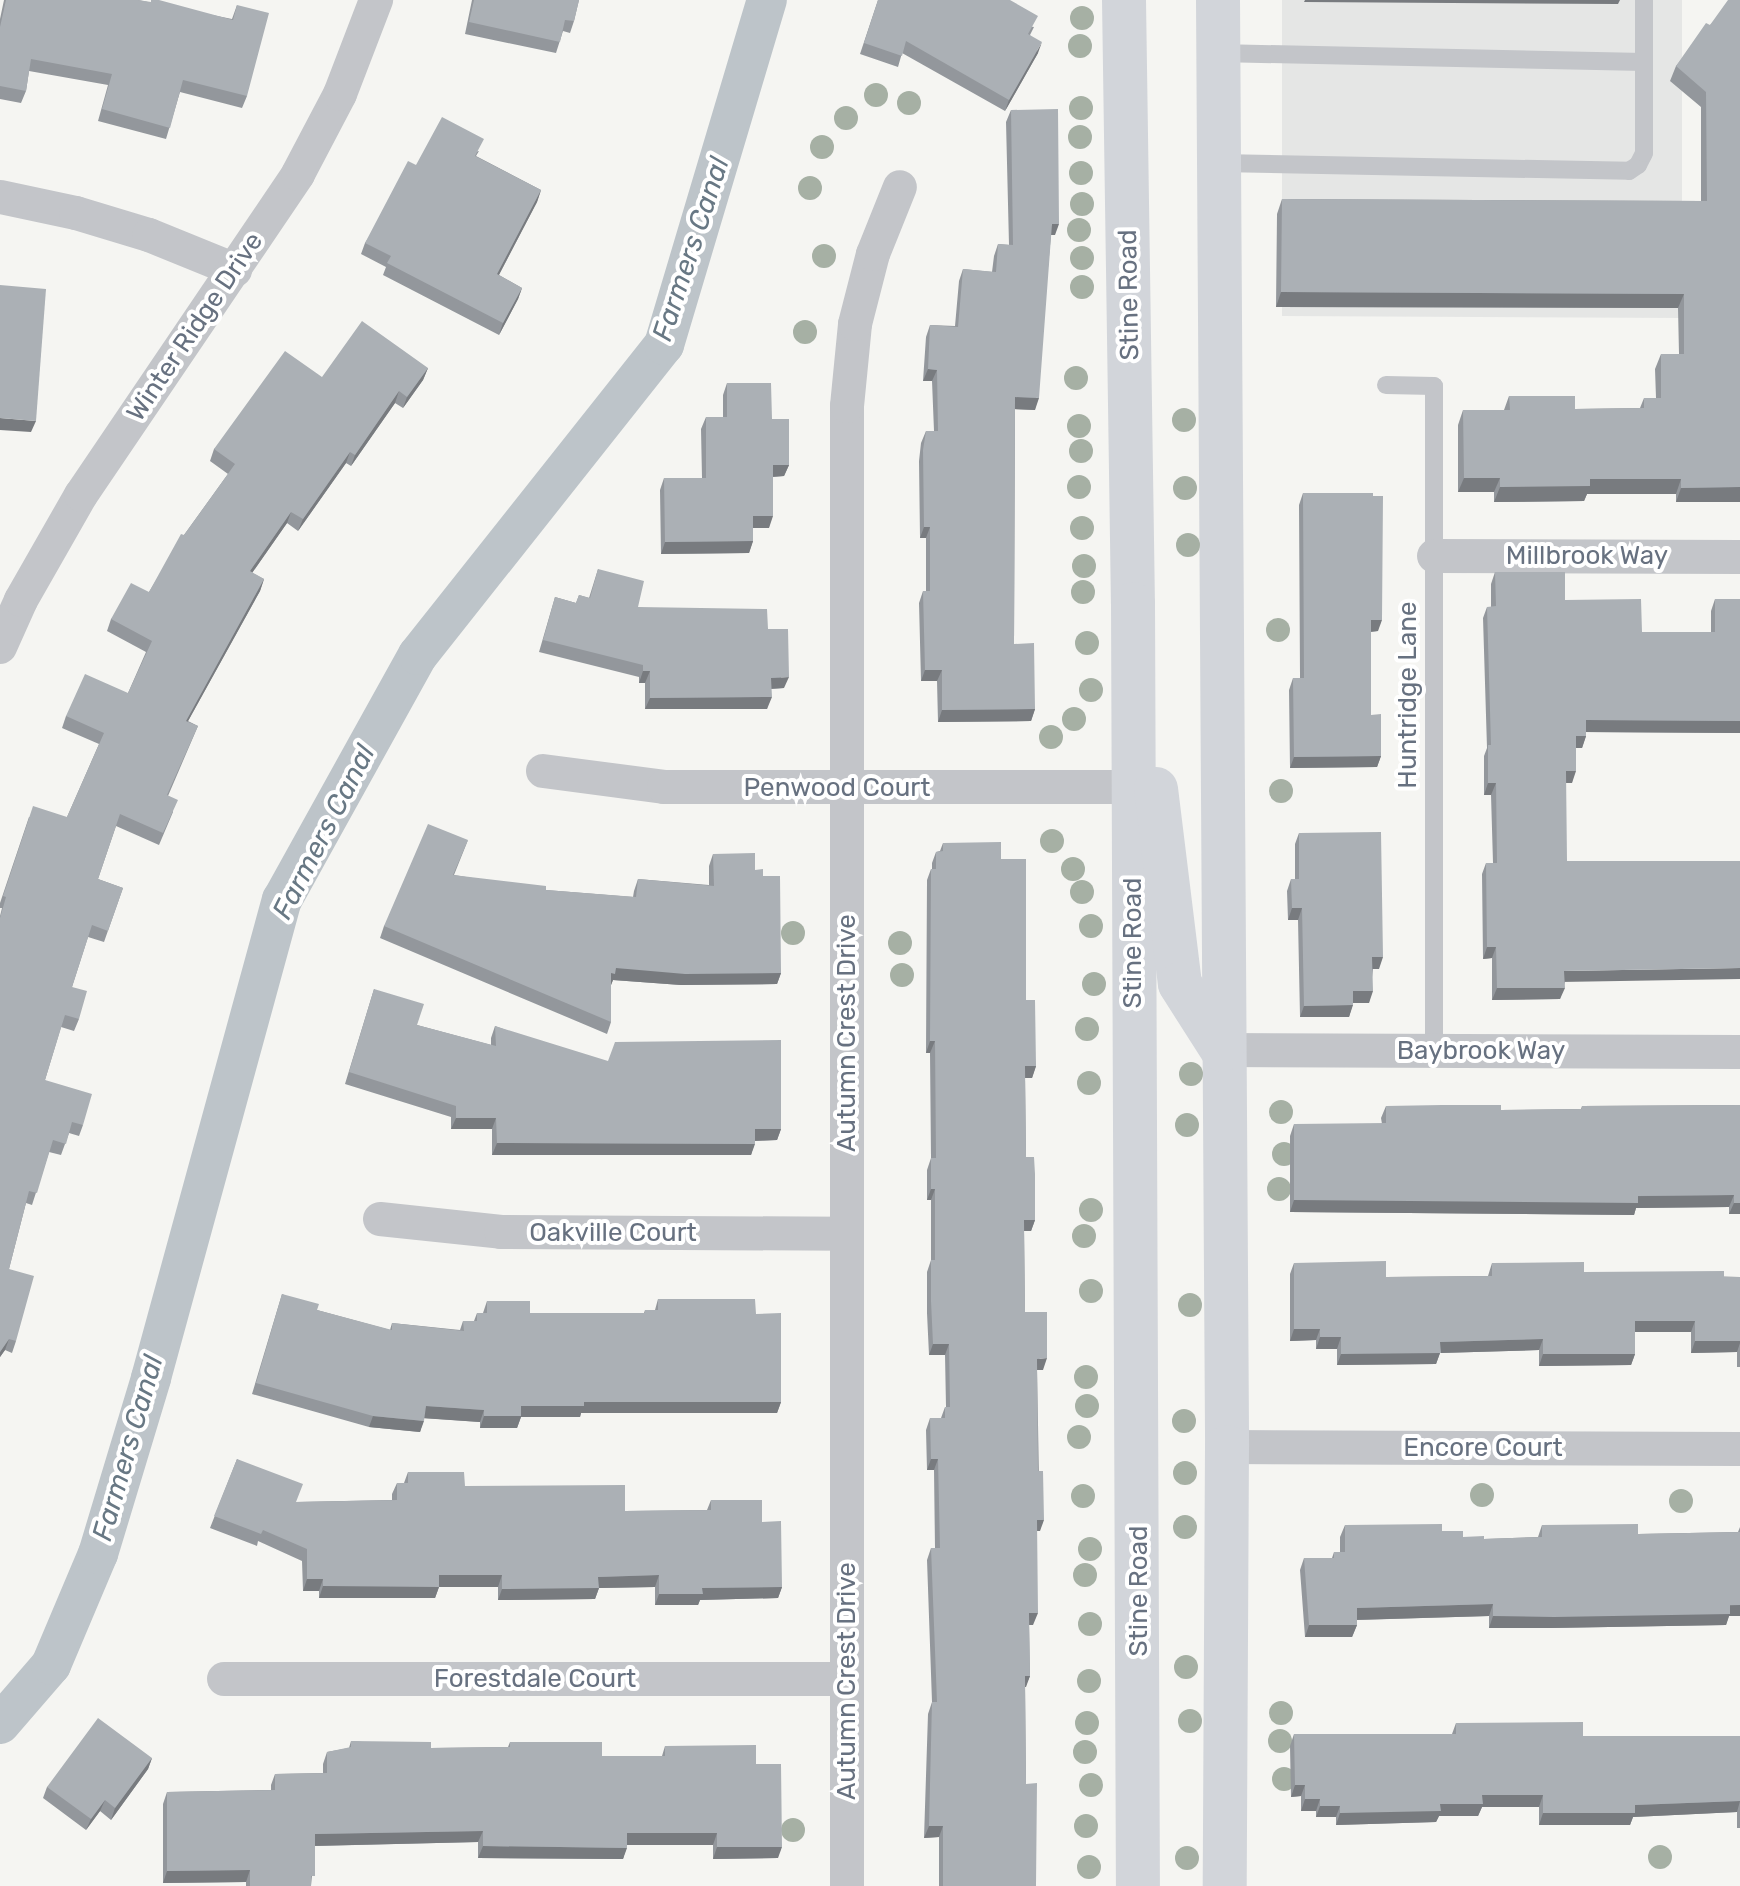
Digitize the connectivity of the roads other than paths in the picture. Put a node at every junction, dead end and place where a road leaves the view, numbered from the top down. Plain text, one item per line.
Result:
1 (376, 0) edge
2 (1124, 0) edge
3 (1218, 0) edge
4 (1644, 0) edge
5 (1218, 53) junction
6 (1644, 62) junction
7 (1219, 163) junction
8 (900, 187) dead end
9 (0, 197) edge
10 (235, 270) junction
11 (1386, 385) dead end
12 (1434, 556) junction
13 (1740, 557) edge
14 (1133, 604) junction
15 (0, 647) edge
16 (543, 771) dead end
17 (1132, 787) junction
18 (847, 789) junction
19 (1222, 1050) junction
20 (1434, 1051) junction
21 (1740, 1052) edge
22 (380, 1219) dead end
23 (847, 1234) junction
24 (1227, 1447) junction
25 (1740, 1449) edge
26 (224, 1679) dead end
27 (847, 1679) junction
28 (847, 1886) edge
29 (1138, 1886) edge
30 (1225, 1886) edge

1 - 10 street, Winter Ridge Drive
2 - 14 main road, Stine Road
3 - 5 main road
4 - 6 lane
5 - 6 lane
5 - 7 main road
6 - 7 lane
7 - 19 main road
8 - 18 street, Autumn Crest Drive
9 - 10 street
10 - 15 street, Winter Ridge Drive
11 - 12 lane, Huntridge Lane
12 - 13 street, Millbrook Way
12 - 20 lane, Huntridge Lane
14 - 17 main road, Stine Road
14 - 19 main road
16 - 18 street, Penwood Court
17 - 18 street, Penwood Court
17 - 29 main road, Stine Road
18 - 23 street, Autumn Crest Drive
19 - 20 street, Baybrook Way
19 - 24 main road
20 - 21 street, Baybrook Way
22 - 23 street, Oakville Court
23 - 27 street, Autumn Crest Drive
24 - 25 street, Encore Court
24 - 30 main road
26 - 27 street, Forestdale Court
27 - 28 street, Autumn Crest Drive

